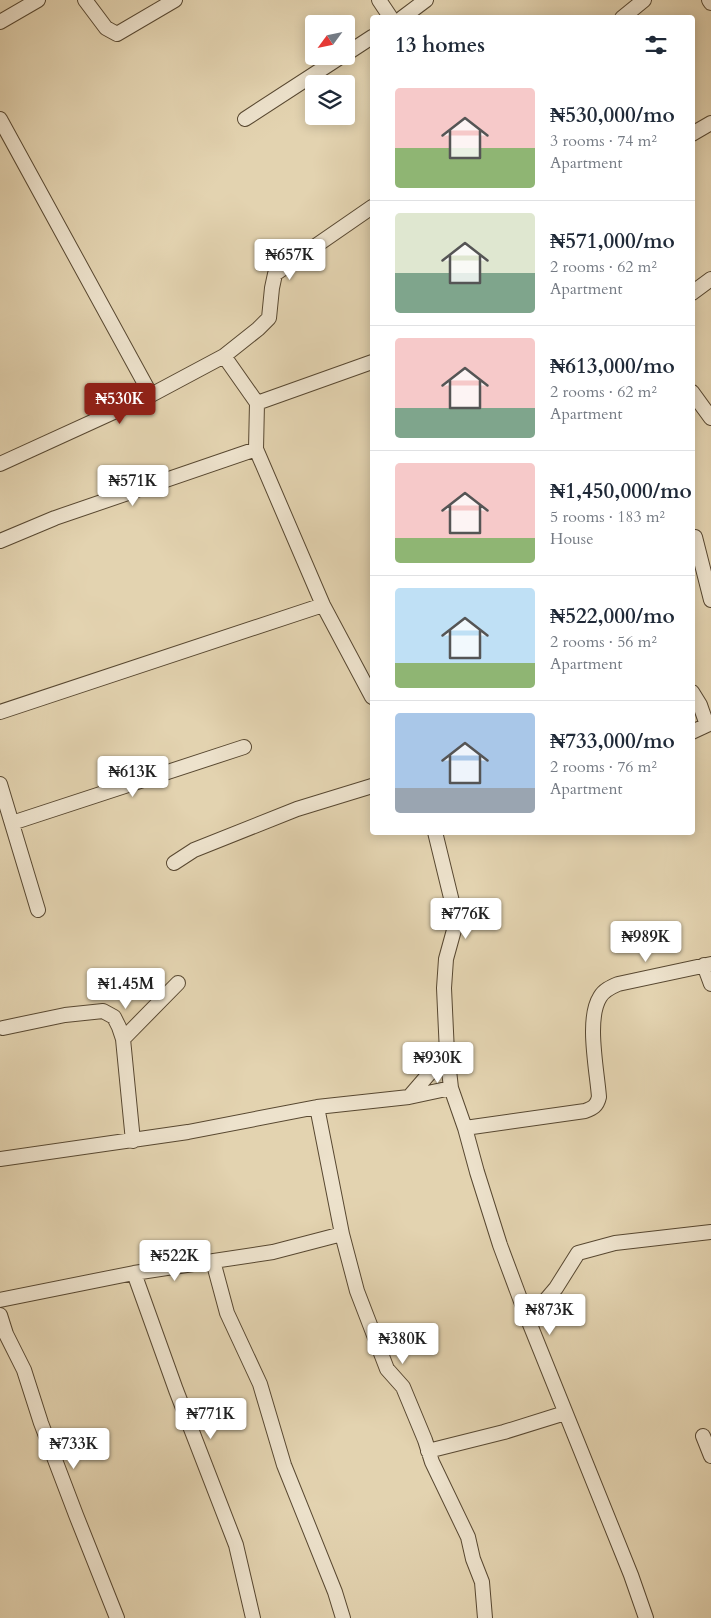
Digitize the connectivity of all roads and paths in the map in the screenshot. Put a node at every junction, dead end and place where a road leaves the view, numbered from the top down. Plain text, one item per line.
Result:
1 (38, 0) edge
2 (85, 0) edge
3 (175, 0) edge
4 (379, 0) edge
5 (426, 0) edge
6 (644, 0) edge
7 (388, 15) edge
8 (406, 15) edge
9 (626, 15) edge
10 (0, 22) edge
11 (370, 38) edge
12 (355, 48) edge
13 (328, 65) edge
14 (0, 119) edge
15 (245, 119) dead end
16 (711, 123) edge
17 (695, 132) edge
18 (370, 208) edge
19 (711, 280) edge
20 (695, 291) edge
21 (224, 356) junction
22 (370, 363) edge
23 (151, 395) junction
24 (695, 396) edge
25 (258, 403) junction
26 (711, 418) edge
27 (256, 449) junction
28 (0, 464) edge
29 (695, 537) dead end
30 (0, 541) edge
31 (711, 600) edge
32 (323, 605) junction
33 (370, 693) edge
34 (695, 697) edge
35 (0, 712) edge
36 (709, 724) edge
37 (695, 731) edge
38 (244, 747) dead end
39 (0, 784) edge
40 (370, 787) edge
41 (12, 823) junction
42 (435, 835) edge
43 (174, 863) dead end
44 (38, 910) dead end
45 (708, 964) edge
46 (178, 984) dead end
47 (711, 984) edge
48 (2, 1028) dead end
49 (122, 1039) junction
50 (447, 1053) junction
51 (451, 1088) junction
52 (409, 1097) junction
53 (317, 1107) junction
54 (465, 1128) junction
55 (133, 1141) junction
56 (0, 1159) edge
57 (711, 1232) edge
58 (342, 1234) junction
59 (213, 1261) junction
60 (134, 1273) junction
61 (0, 1300) edge
62 (525, 1312) junction
63 (0, 1315) edge
64 (3, 1335) edge
65 (565, 1413) junction
66 (703, 1436) dead end
67 (428, 1451) junction
68 (710, 1452) edge
69 (117, 1618) edge
70 (253, 1618) edge
71 (343, 1618) edge
72 (485, 1618) edge
73 (646, 1618) edge

1 - 10 street
2 - 3 street
4 - 7 street
5 - 8 street
6 - 9 street
11 - 12 street
13 - 15 street
14 - 23 street
16 - 17 street
18 - 21 street
19 - 20 street
21 - 23 street
21 - 25 street
22 - 25 street
23 - 28 street
24 - 26 street
25 - 27 street
27 - 30 street
27 - 32 street
29 - 31 street
32 - 33 street
32 - 35 street
34 - 36 street
36 - 37 street
38 - 41 street
39 - 41 street
40 - 43 street
41 - 44 street
42 - 50 street
45 - 47 street
45 - 54 street
46 - 49 street
48 - 49 street
49 - 55 street
50 - 51 street
50 - 52 street
51 - 52 street
51 - 54 street
52 - 53 street
53 - 55 street
53 - 58 street
54 - 62 street
55 - 56 street
57 - 62 street
58 - 59 street
58 - 67 street
59 - 60 street
59 - 71 street
60 - 61 street
60 - 70 street
62 - 65 street
63 - 64 street
64 - 69 street
65 - 67 street
65 - 73 street
66 - 68 street
67 - 72 street

